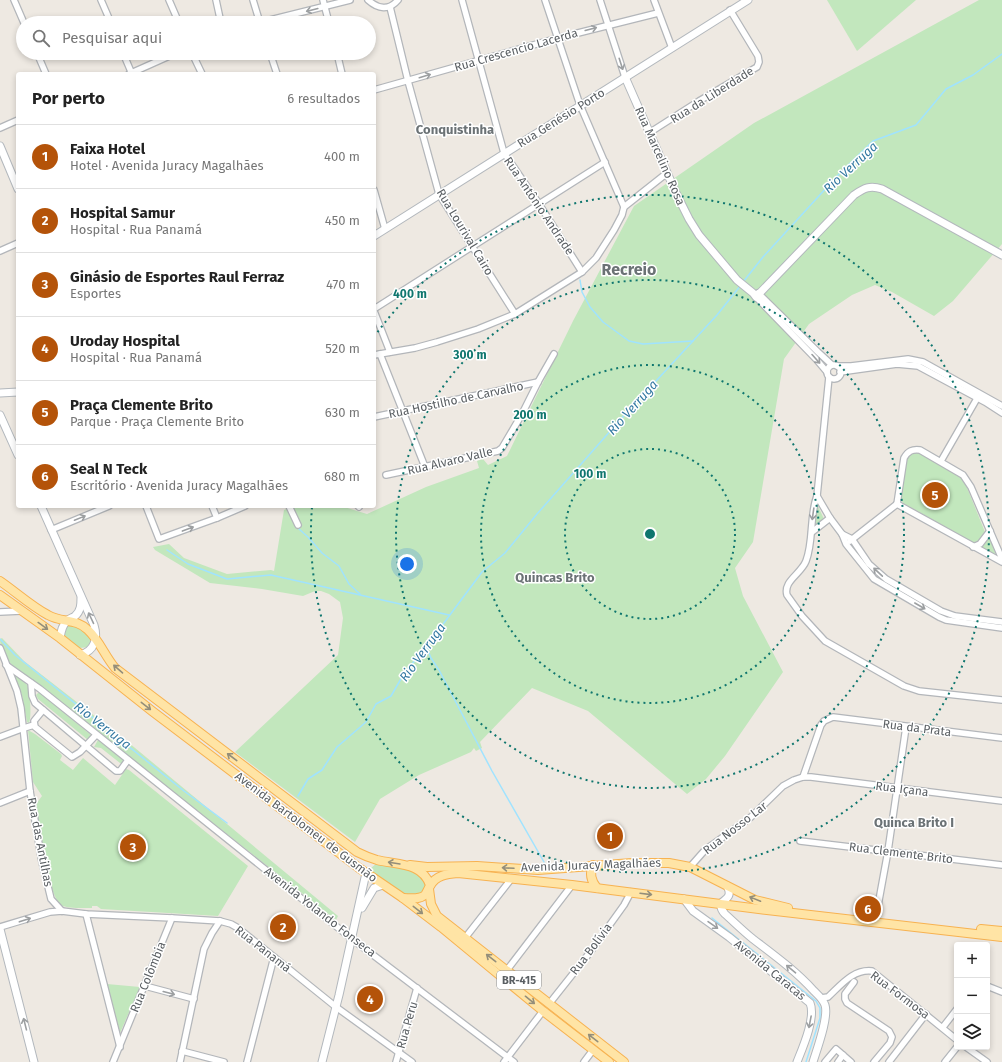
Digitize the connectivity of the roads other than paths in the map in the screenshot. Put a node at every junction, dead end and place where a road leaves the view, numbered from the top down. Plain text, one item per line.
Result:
1 (14, 0) edge
2 (101, 0) edge
3 (169, 0) edge
4 (216, 0) edge
5 (253, 0) edge
6 (323, 0) edge
7 (350, 0) edge
8 (368, 0) edge
9 (398, 0) edge
10 (462, 0) edge
11 (546, 0) edge
12 (600, 0) edge
13 (654, 0) edge
14 (743, 1) edge
15 (324, 6) junction
16 (390, 7) junction
17 (730, 10) junction
18 (658, 13) junction
19 (21, 16) edge
20 (108, 16) edge
21 (176, 16) edge
22 (219, 16) edge
23 (257, 16) edge
24 (286, 16) edge
25 (327, 16) edge
26 (608, 25) junction
27 (558, 38) junction
28 (672, 48) junction
29 (40, 60) edge
30 (126, 60) edge
31 (161, 60) edge
32 (195, 60) edge
33 (272, 60) edge
34 (339, 60) edge
35 (478, 60) junction
36 (45, 72) edge
37 (130, 72) edge
38 (135, 72) edge
39 (201, 72) edge
40 (276, 72) edge
41 (342, 72) edge
42 (625, 77) junction
43 (408, 81) junction
44 (376, 89) edge
45 (580, 105) junction
46 (16, 121) edge
47 (0, 128) edge
48 (649, 133) junction
49 (0, 146) edge
50 (504, 154) junction
51 (604, 162) junction
52 (667, 173) junction
53 (16, 184) edge
54 (439, 194) junction
55 (376, 197) edge
56 (539, 204) junction
57 (624, 207) junction
58 (385, 229) junction
59 (376, 235) edge
60 (16, 244) edge
61 (473, 246) junction
62 (0, 251) edge
63 (1002, 255) edge
64 (582, 272) junction
65 (754, 293) junction
66 (376, 309) edge
67 (515, 314) junction
68 (376, 315) edge
69 (390, 352) junction
70 (377, 354) edge
71 (554, 354) dead end
72 (835, 365) junction
73 (840, 372) junction
74 (828, 374) junction
75 (538, 382) junction
76 (16, 392) edge
77 (0, 393) edge
78 (979, 396) junction
79 (1002, 406) edge
80 (402, 411) junction
81 (1002, 413) edge
82 (0, 415) edge
83 (376, 417) edge
84 (16, 451) edge
85 (941, 461) junction
86 (425, 467) junction
87 (386, 475) dead end
88 (817, 496) junction
89 (897, 504) junction
90 (42, 508) edge
91 (104, 508) edge
92 (147, 508) edge
93 (213, 508) edge
94 (240, 508) edge
95 (290, 508) edge
96 (217, 518) junction
97 (830, 518) junction
98 (298, 525) dead end
99 (51, 530) junction
100 (990, 531) junction
101 (812, 532) junction
102 (842, 534) junction
103 (852, 539) junction
104 (846, 544) junction
105 (973, 546) junction
106 (1002, 559) edge
107 (1002, 562) edge
108 (0, 581) edge
109 (0, 595) edge
110 (81, 597) junction
111 (21, 611) junction
112 (0, 612) edge
113 (67, 620) junction
114 (1002, 622) edge
115 (1002, 628) edge
116 (60, 638) junction
117 (96, 640) junction
118 (0, 648) edge
119 (80, 654) junction
120 (6, 665) junction
121 (31, 683) junction
122 (40, 689) junction
123 (32, 696) junction
124 (1002, 700) edge
125 (43, 710) junction
126 (34, 725) junction
127 (906, 727) junction
128 (24, 728) junction
129 (96, 735) junction
130 (0, 737) edge
131 (1002, 738) edge
132 (86, 746) junction
133 (128, 760) junction
134 (803, 777) junction
135 (897, 788) junction
136 (30, 791) junction
137 (1002, 801) edge
138 (0, 803) edge
139 (800, 841) dead end
140 (888, 851) junction
141 (410, 865) junction
142 (593, 865) junction
143 (1002, 865) edge
144 (690, 867) junction
145 (366, 873) junction
146 (512, 878) junction
147 (383, 884) junction
148 (572, 885) junction
149 (727, 886) junction
150 (430, 887) junction
151 (597, 888) junction
152 (631, 892) junction
153 (403, 898) junction
154 (684, 899) junction
155 (721, 903) junction
156 (62, 911) junction
157 (86, 914) junction
158 (358, 915) junction
159 (172, 918) junction
160 (875, 920) junction
161 (220, 921) junction
162 (0, 928) edge
163 (1002, 931) edge
164 (1002, 937) edge
165 (465, 938) junction
166 (352, 939) junction
167 (274, 957) junction
168 (507, 970) junction
169 (854, 982) dead end
170 (145, 986) junction
171 (990, 987) edge
172 (417, 988) junction
173 (1002, 992) edge
174 (821, 998) junction
175 (194, 999) junction
176 (549, 1004) junction
177 (336, 1007) junction
178 (543, 1011) junction
179 (954, 1013) edge
180 (926, 1014) junction
181 (943, 1027) junction
182 (117, 1036) junction
183 (124, 1036) junction
184 (954, 1037) edge
185 (120, 1047) junction
186 (593, 1050) junction
187 (955, 1050) edge
188 (970, 1050) edge
189 (182, 1051) junction
190 (399, 1052) junction
191 (843, 1055) junction
192 (506, 1060) edge
193 (34, 1062) edge
194 (113, 1062) edge
195 (180, 1062) edge
196 (224, 1062) edge
197 (247, 1062) edge
198 (322, 1062) edge
199 (396, 1062) edge
200 (412, 1062) edge
201 (514, 1062) edge
202 (584, 1062) edge
203 (609, 1062) edge
204 (624, 1062) edge
205 (797, 1062) edge
206 (813, 1062) edge
207 (825, 1062) edge
208 (838, 1062) edge
209 (851, 1062) edge
210 (874, 1062) edge
211 (889, 1062) edge
212 (945, 1062) edge
213 (987, 1062) edge

1 - 19 street
2 - 20 street
3 - 21 street
4 - 22 street
5 - 23 street
6 - 15 street
7 - 15 street
8 - 16 street
9 - 16 street
10 - 35 street, Rua Antônio Andrade
11 - 27 street
12 - 26 street, Rua Marcelino Rosa
13 - 18 street
14 - 17 street, Rua Genésio Porto
15 -> 24 street
15 - 25 street
16 - 43 street, Rua Lourival Cairo
17 - 28 street, Rua Genésio Porto
17 - 48 street, Rua da Liberdade
18 - 26 street, Rua Crescencio Lacerda
18 - 28 street
27 -> 26 street, Rua Crescencio Lacerda
26 -> 42 street, Rua Marcelino Rosa
27 - 35 street, Rua Crescencio Lacerda
27 - 45 street
28 - 42 street, Rua Genésio Porto
29 - 36 street
30 - 37 street
31 - 38 street
32 - 39 street
33 - 40 street
34 - 41 street
43 -> 35 street, Rua Crescencio Lacerda
35 - 50 street, Rua Antônio Andrade
42 - 45 street, Rua Genésio Porto
42 - 48 street, Rua Marcelino Rosa
43 - 44 street, Rua Crescencio Lacerda
43 - 54 street, Rua Lourival Cairo
45 - 50 street, Rua Genésio Porto
45 - 51 street
46 - 47 street
48 - 52 street, Rua Marcelino Rosa
49 - 53 street
50 - 54 street, Rua Genésio Porto
50 - 56 street, Rua Antônio Andrade
51 - 56 street
51 - 57 street
52 - 57 street
52 - 65 street, Rua Marcelino Rosa
54 - 58 street, Rua Genésio Porto
54 - 61 street, Rua Lourival Cairo
55 - 58 street
56 - 61 street
56 - 64 street, Rua Antônio Andrade
57 - 64 street
58 - 59 street, Rua Genésio Porto
60 - 62 street
61 - 66 street
61 - 67 street, Rua Lourival Cairo
63 - 65 street
64 - 67 street
65 - 72 street, Rua Marcelino Rosa
65 -> 74 street, Rua Marcelino Rosa
67 - 69 street
68 - 69 street
69 - 70 street
70 - 80 street
71 - 75 street, Rua Alvaro Valle
72 - 73 street
72 - 74 street
72 - 78 street
73 - 74 street
73 - 78 street
74 - 88 street
75 - 80 street, Rua Hostilho de Carvalho
75 - 86 street, Rua Alvaro Valle
76 - 77 street
78 - 79 street
78 - 81 street
78 - 85 street
80 - 83 street, Rua Hostilho de Carvalho
80 - 86 street
82 - 84 street
85 - 89 street
85 - 100 street
86 - 87 street, Rua Alvaro Valle
88 - 97 street
88 -> 101 street
89 - 103 street
89 - 105 street
90 - 99 street
99 -> 91 street
92 -> 96 street
93 - 96 street
94 - 96 street
95 - 98 street
97 - 101 street
97 - 102 street
99 - 110 street
100 - 105 street
100 - 106 street
101 - 124 street
102 - 103 street
102 - 104 street
103 - 104 street
114 -> 103 street
104 -> 115 street
105 - 107 street
108 - 113 main road, Avenida Bartolomeu de Gusmão
109 - 111 main road, Avenida Bartolomeu de Gusmão
110 - 113 street
117 -> 110 street
111 - 112 street
111 -> 116 main road, Avenida Bartolomeu de Gusmão
113 - 116 street
113 - 117 main road, Avenida Bartolomeu de Gusmão
116 - 119 main road, Avenida Bartolomeu de Gusmão
117 - 119 street
141 -> 117 main road, Avenida Bartolomeu de Gusmão
118 - 120 street, Rua das Antilhas
119 -> 145 main road, Avenida Bartolomeu de Gusmão
120 - 121 street, Avenida Yolando Fonseca
120 - 128 street, Rua das Antilhas
121 - 122 street, Avenida Yolando Fonseca
121 - 123 street
122 - 123 street
122 - 129 street, Avenida Yolando Fonseca
123 - 125 street
125 - 126 street
125 - 132 street
126 - 128 street
126 - 132 street
127 - 131 street, Rua da Prata
127 - 134 street, Rua da Prata
127 - 135 street
128 - 130 street
128 - 136 street, Rua das Antilhas
129 - 132 street
129 - 133 street, Avenida Yolando Fonseca
132 - 133 street
133 - 166 street, Avenida Yolando Fonseca
134 - 135 street, Rua Içana
134 - 144 street, Rua Nosso Lar
135 - 137 street, Rua Içana
135 - 140 street
136 - 138 street
136 - 156 street, Rua das Antilhas
139 - 140 street, Rua Clemente Brito
140 - 143 street, Rua Clemente Brito
140 - 160 street
142 -> 141 main road, Avenida Juracy Magalhães
141 - 150 main road
142 - 144 main road, Avenida Juracy Magalhães
142 - 151 main road
144 - 149 main road, Avenida Juracy Magalhães
145 - 147 main road, Avenida Bartolomeu de Gusmão
145 - 158 street
146 - 148 main road, Avenida Juracy Magalhães
146 - 150 main road, Avenida Juracy Magalhães
146 - 165 street
147 - 153 main road, Avenida Bartolomeu de Gusmão
147 - 158 street
148 - 151 main road, Avenida Juracy Magalhães
148 - 168 street
149 - 155 street
160 -> 149 main road, Avenida Juracy Magalhães
150 - 153 main road, Avenida Juracy Magalhães
150 - 165 main road, BR-415
151 - 152 main road, Avenida Juracy Magalhães
152 -> 154 main road, Avenida Juracy Magalhães
152 - 176 street, Rua Bolívia
153 -> 178 main road, Avenida Bartolomeu de Gusmão
154 - 155 main road, Avenida Juracy Magalhães
154 -> 205 street, Avenida Caracas
155 - 160 main road, Avenida Juracy Magalhães
174 -> 155 street, Avenida Caracas
156 - 157 street
162 -> 156 street
157 - 159 street, Rua Panamá
157 - 182 street
158 - 166 street
159 - 161 street, Rua Panamá
159 - 170 street, Rua Colômbia
160 - 163 main road, Avenida Juracy Magalhães
160 - 164 main road, Avenida Juracy Magalhães
161 - 167 street, Rua Panamá
161 - 175 street
193 -> 162 street
168 -> 165 main road, BR-415
166 - 172 street, Avenida Yolando Fonseca
166 - 177 street
167 - 177 street, Rua Panamá
167 - 197 street
168 - 176 main road, BR-415
169 - 210 street
170 -> 175 street
170 - 183 street, Rua Colômbia
171 - 173 street
172 - 190 street, Rua Peru
172 - 192 street, Avenida Yolando Fonseca
174 - 180 street, Rua Formosa
174 - 206 street, Avenida Caracas
175 - 189 street
204 -> 176 main road, BR-415
177 - 190 street, Rua Panamá
177 - 198 street
178 - 186 main road, Avenida Bartolomeu de Gusmão
178 - 192 street
179 - 181 street
180 - 181 street, Rua Formosa
180 - 211 street
181 - 184 street, Rua Formosa
182 - 183 street
182 - 185 street
183 - 185 street
185 - 194 street
186 - 202 street
186 - 203 main road, Avenida Bartolomeu de Gusmão
187 - 212 street
188 - 213 street
189 - 195 street
189 - 196 street
190 - 199 street, Rua Peru
190 - 200 street, Rua Panamá
191 - 207 street
191 - 208 street
191 - 209 street
192 - 201 street, Avenida Yolando Fonseca

